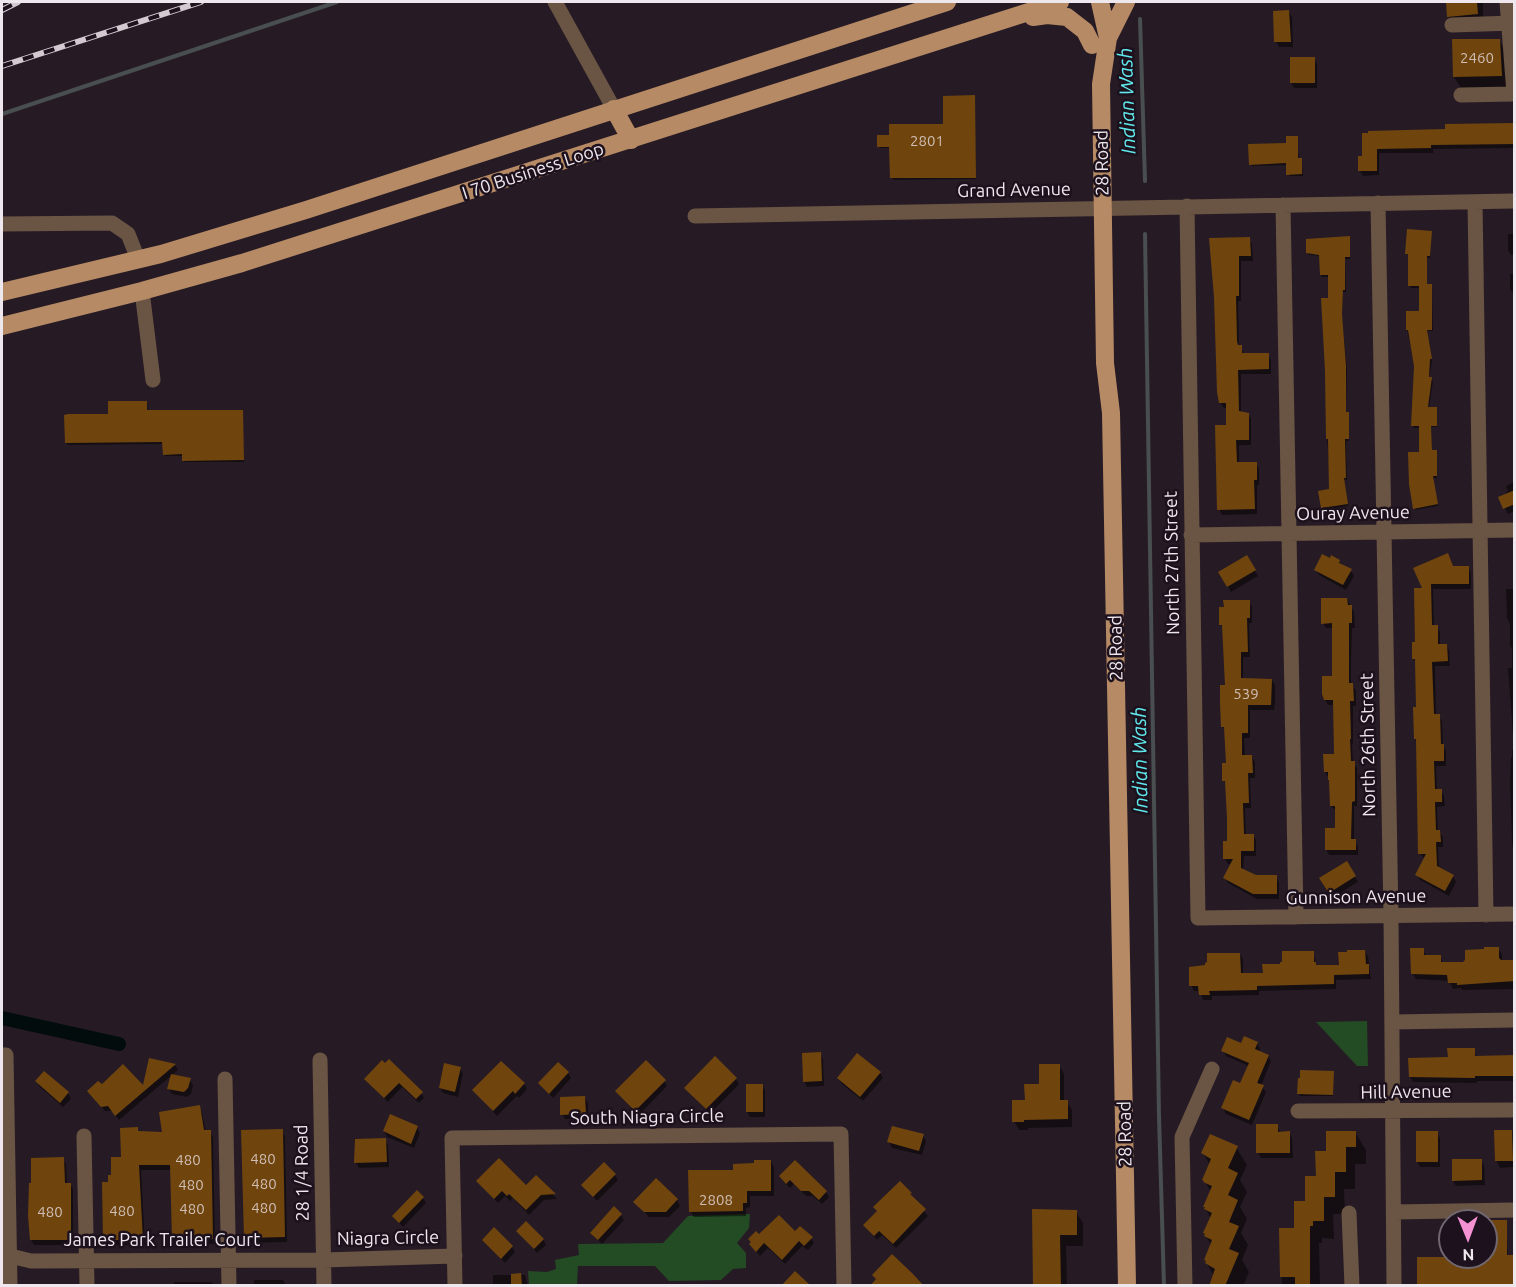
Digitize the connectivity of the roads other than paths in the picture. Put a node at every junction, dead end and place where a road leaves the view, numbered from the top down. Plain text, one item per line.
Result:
1 (555, 2) edge
2 (947, 2) edge
3 (1060, 2) edge
4 (1098, 2) edge
5 (1126, 2) edge
6 (1507, 2) edge
7 (1001, 20) junction
8 (1511, 23) edge
9 (1452, 25) dead end
10 (1100, 41) junction
11 (1514, 94) edge
12 (1461, 95) dead end
13 (614, 109) junction
14 (631, 140) junction
15 (1515, 201) edge
16 (1475, 202) junction
17 (1378, 203) junction
18 (1283, 205) junction
19 (1187, 206) junction
20 (1103, 208) junction
21 (695, 216) dead end
22 (2, 224) edge
23 (138, 259) junction
24 (142, 291) junction
25 (2, 292) edge
26 (2, 326) edge
27 (153, 380) dead end
28 (1515, 530) edge
29 (1480, 531) junction
30 (1384, 532) junction
31 (1289, 533) junction
32 (1191, 535) junction
33 (1515, 914) edge
34 (1486, 915) junction
35 (1391, 916) junction
36 (1296, 917) junction
37 (1198, 918) joint
38 (1515, 1020) edge
39 (1392, 1022) junction
40 (2, 1055) edge
41 (320, 1060) dead end
42 (1212, 1068) dead end
43 (225, 1079) dead end
44 (1515, 1110) edge
45 (1298, 1111) dead end
46 (1393, 1112) junction
47 (84, 1136) dead end
48 (5, 1166) edge
49 (1515, 1210) edge
50 (1394, 1212) junction
51 (1349, 1213) dead end
52 (5, 1255) edge
53 (455, 1256) junction
54 (86, 1259) junction
55 (229, 1259) junction
56 (323, 1260) junction
57 (10, 1286) edge
58 (87, 1286) edge
59 (229, 1286) edge
60 (324, 1286) edge
61 (455, 1286) edge
62 (844, 1286) edge
63 (1127, 1286) edge
64 (1185, 1286) edge
65 (1352, 1286) edge
66 (1394, 1286) edge

1 - 13 street
2 - 13 main road, I 70 Business Loop
3 - 7 main road, I 70 Business Loop
4 - 10 main road, 28 Road
5 - 10 main road
6 - 8 street
7 - 10 main road
7 - 14 main road, I 70 Business Loop
8 - 9 street
8 - 11 street
10 - 20 main road, 28 Road
11 - 12 street
13 - 14 main road
13 - 23 main road, I 70 Business Loop
14 - 24 main road, I 70 Business Loop
15 - 16 street, Grand Avenue
16 - 17 street, Grand Avenue
16 - 29 street
17 - 18 street, Grand Avenue
17 - 30 street, North 26th Street
18 - 19 street, Grand Avenue
18 - 31 street
19 - 20 street, Grand Avenue
19 - 32 street, North 27th Street
20 - 21 street, Grand Avenue
20 - 63 main road, 28 Road
22 - 23 street
23 - 24 main road
23 - 25 main road, I 70 Business Loop
24 - 26 main road, I 70 Business Loop
24 - 27 street
28 - 29 street, Ouray Avenue
29 - 30 street, Ouray Avenue
29 - 34 street
30 - 31 street, Ouray Avenue
30 - 35 street, North 26th Street
31 - 32 street, Ouray Avenue
31 - 36 street
32 - 37 street, North 27th Street
33 - 34 street, Gunnison Avenue
34 - 35 street, Gunnison Avenue
35 - 36 street, Gunnison Avenue
35 - 39 street, North 26th Street
36 - 37 street, Gunnison Avenue
38 - 39 street
39 - 46 street, North 26th Street
40 - 48 street
41 - 56 street, 28 1/4 Road
42 - 64 street
43 - 55 street
44 - 46 street, Hill Avenue
45 - 46 street, Hill Avenue
46 - 50 street, North 26th Street
47 - 54 street
48 - 52 street
49 - 50 street
50 - 66 street, North 26th Street
51 - 65 street
52 - 54 street, James Park Trailer Court
52 - 57 street
53 - 56 street, Niagra Circle
53 - 61 street
53 - 62 street, South Niagra Circle
54 - 55 street, James Park Trailer Court
54 - 58 street
55 - 56 street, James Park Trailer Court
55 - 59 street
56 - 60 street, 28 1/4 Road

